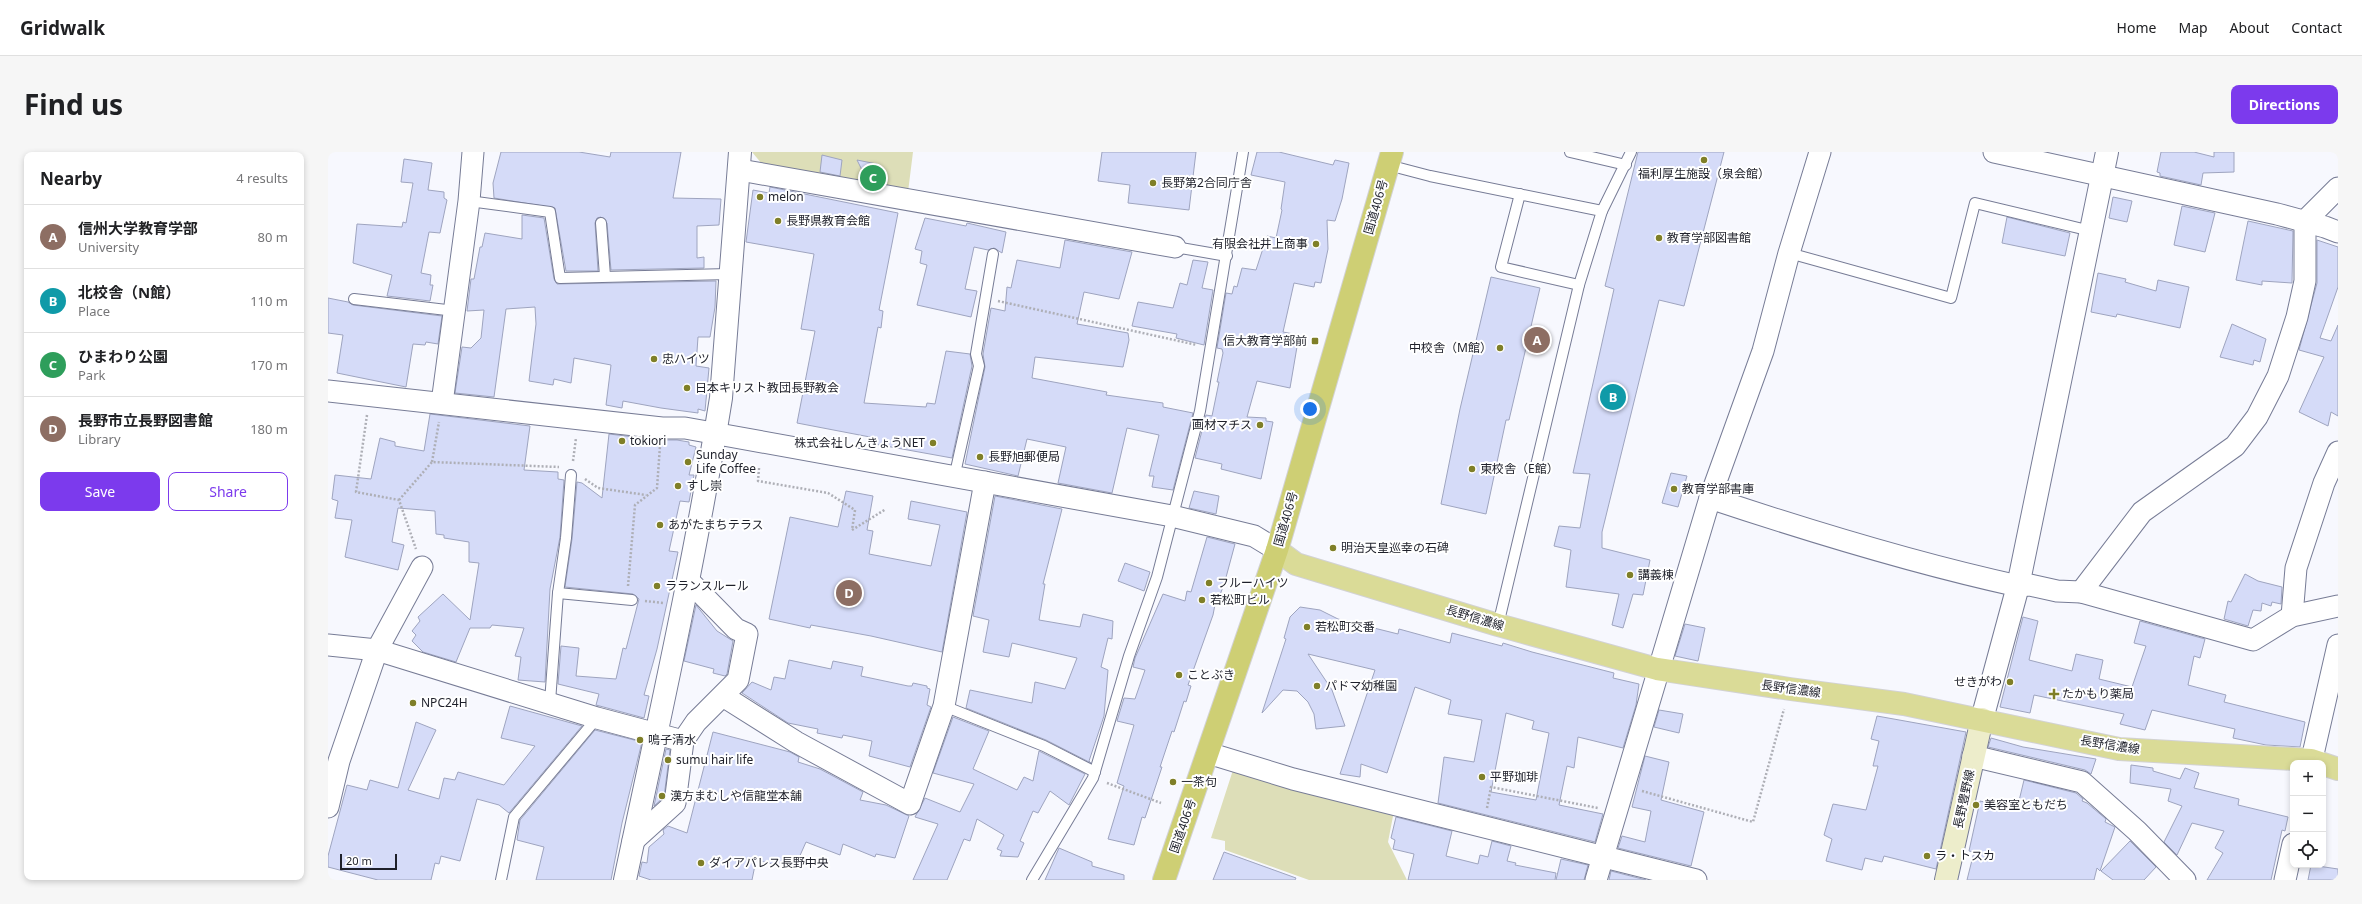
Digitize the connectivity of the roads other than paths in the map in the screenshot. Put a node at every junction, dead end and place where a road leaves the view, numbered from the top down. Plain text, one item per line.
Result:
1 (473, 152) edge
2 (1243, 152) edge
3 (1570, 152) edge
4 (1631, 152) edge
5 (1820, 152) edge
6 (1994, 152) edge
7 (2106, 152) edge
8 (1390, 158) edge
9 (740, 161) edge
10 (1626, 165) junction
11 (2102, 177) junction
12 (2338, 188) edge
13 (1520, 194) junction
14 (469, 201) junction
15 (1602, 211) junction
16 (2305, 221) junction
17 (601, 223) dead end
18 (2091, 231) junction
19 (2338, 232) edge
20 (1176, 247) joint
21 (1789, 253) junction
22 (993, 254) dead end
23 (1227, 256) junction
24 (729, 274) junction
25 (605, 276) junction
26 (1579, 285) junction
27 (354, 299) dead end
28 (455, 311) junction
29 (328, 391) edge
30 (442, 404) junction
31 (715, 434) junction
32 (2338, 452) edge
33 (571, 472) road end
34 (954, 478) junction
35 (985, 482) junction
36 (1710, 498) junction
37 (1172, 516) junction
38 (1276, 550) junction
39 (422, 566) road end
40 (688, 581) junction
41 (2018, 586) junction
42 (2081, 592) junction
43 (558, 593) junction
44 (630, 600) road end
45 (2338, 606) edge
46 (2292, 616) junction
47 (1498, 625) junction
48 (328, 645) edge
49 (2338, 645) edge
50 (377, 650) junction
51 (1657, 668) junction
52 (723, 696) junction
53 (550, 702) junction
54 (944, 706) junction
55 (596, 718) junction
56 (1982, 719) junction
57 (656, 734) junction
58 (683, 741) junction
59 (1208, 753) junction
60 (1973, 756) junction
61 (2317, 760) edge
62 (2290, 761) edge
63 (2326, 766) edge
64 (2338, 769) edge
65 (1094, 775) junction
66 (328, 807) edge
67 (633, 841) junction
68 (1602, 856) junction
69 (2290, 858) edge
70 (501, 880) edge
71 (625, 880) edge
72 (1032, 880) edge
73 (1164, 880) edge
74 (1596, 880) edge
75 (1696, 880) edge
76 (1946, 880) edge
77 (2185, 880) edge
78 (2285, 880) edge

1 - 14 street
2 - 23 lane
3 - 10 lane
4 - 10 lane
5 - 21 street
6 - 11 street
7 - 11 street
8 - 13 lane
8 - 38 highway, 国道406号
9 - 20 street
9 - 24 street
10 - 15 lane
11 - 16 street
11 - 18 street
12 - 16 street
13 - 15 lane
13 - 26 lane
14 - 25 lane
14 - 28 street
15 - 26 lane
16 - 19 street
16 - 42 street
17 - 25 lane
18 - 21 lane
18 - 41 street
20 - 23 lane
21 - 36 street
22 - 34 lane
23 - 37 lane
24 - 25 lane
24 - 31 street
26 - 47 lane
27 - 28 lane
28 - 30 street
29 - 30 street
30 - 31 street
31 - 34 street
31 - 40 street
32 - 46 street
33 - 43 lane
34 - 35 street
35 - 37 street
35 - 54 street
36 - 41 street
36 - 51 street
37 - 38 street
37 - 65 lane
38 - 47 main road, 長野信濃線
38 - 59 highway, 国道406号
39 - 50 street
40 - 52 street
40 - 57 street
41 - 42 street
41 - 56 street
42 - 46 street
43 - 44 lane
43 - 53 lane
45 - 46 street
47 - 51 main road, 長野信濃線
48 - 50 street
49 - 61 street
50 - 53 street
50 - 66 street
51 - 56 main road, 長野信濃線
51 - 68 street
52 - 54 street
52 - 58 street
53 - 55 street
54 - 65 lane
55 - 57 street
55 - 70 lane
56 - 60 main road, 長野豊野線
56 - 62 main road, 長野信濃線
57 - 58 street
57 - 67 street
58 - 67 street
59 - 68 street
59 - 73 highway, 国道406号
60 - 76 main road, 長野豊野線
60 - 77 street
63 - 64 main road, 長野信濃線
65 - 72 lane
67 - 71 street
68 - 74 street
68 - 75 street
69 - 78 street

